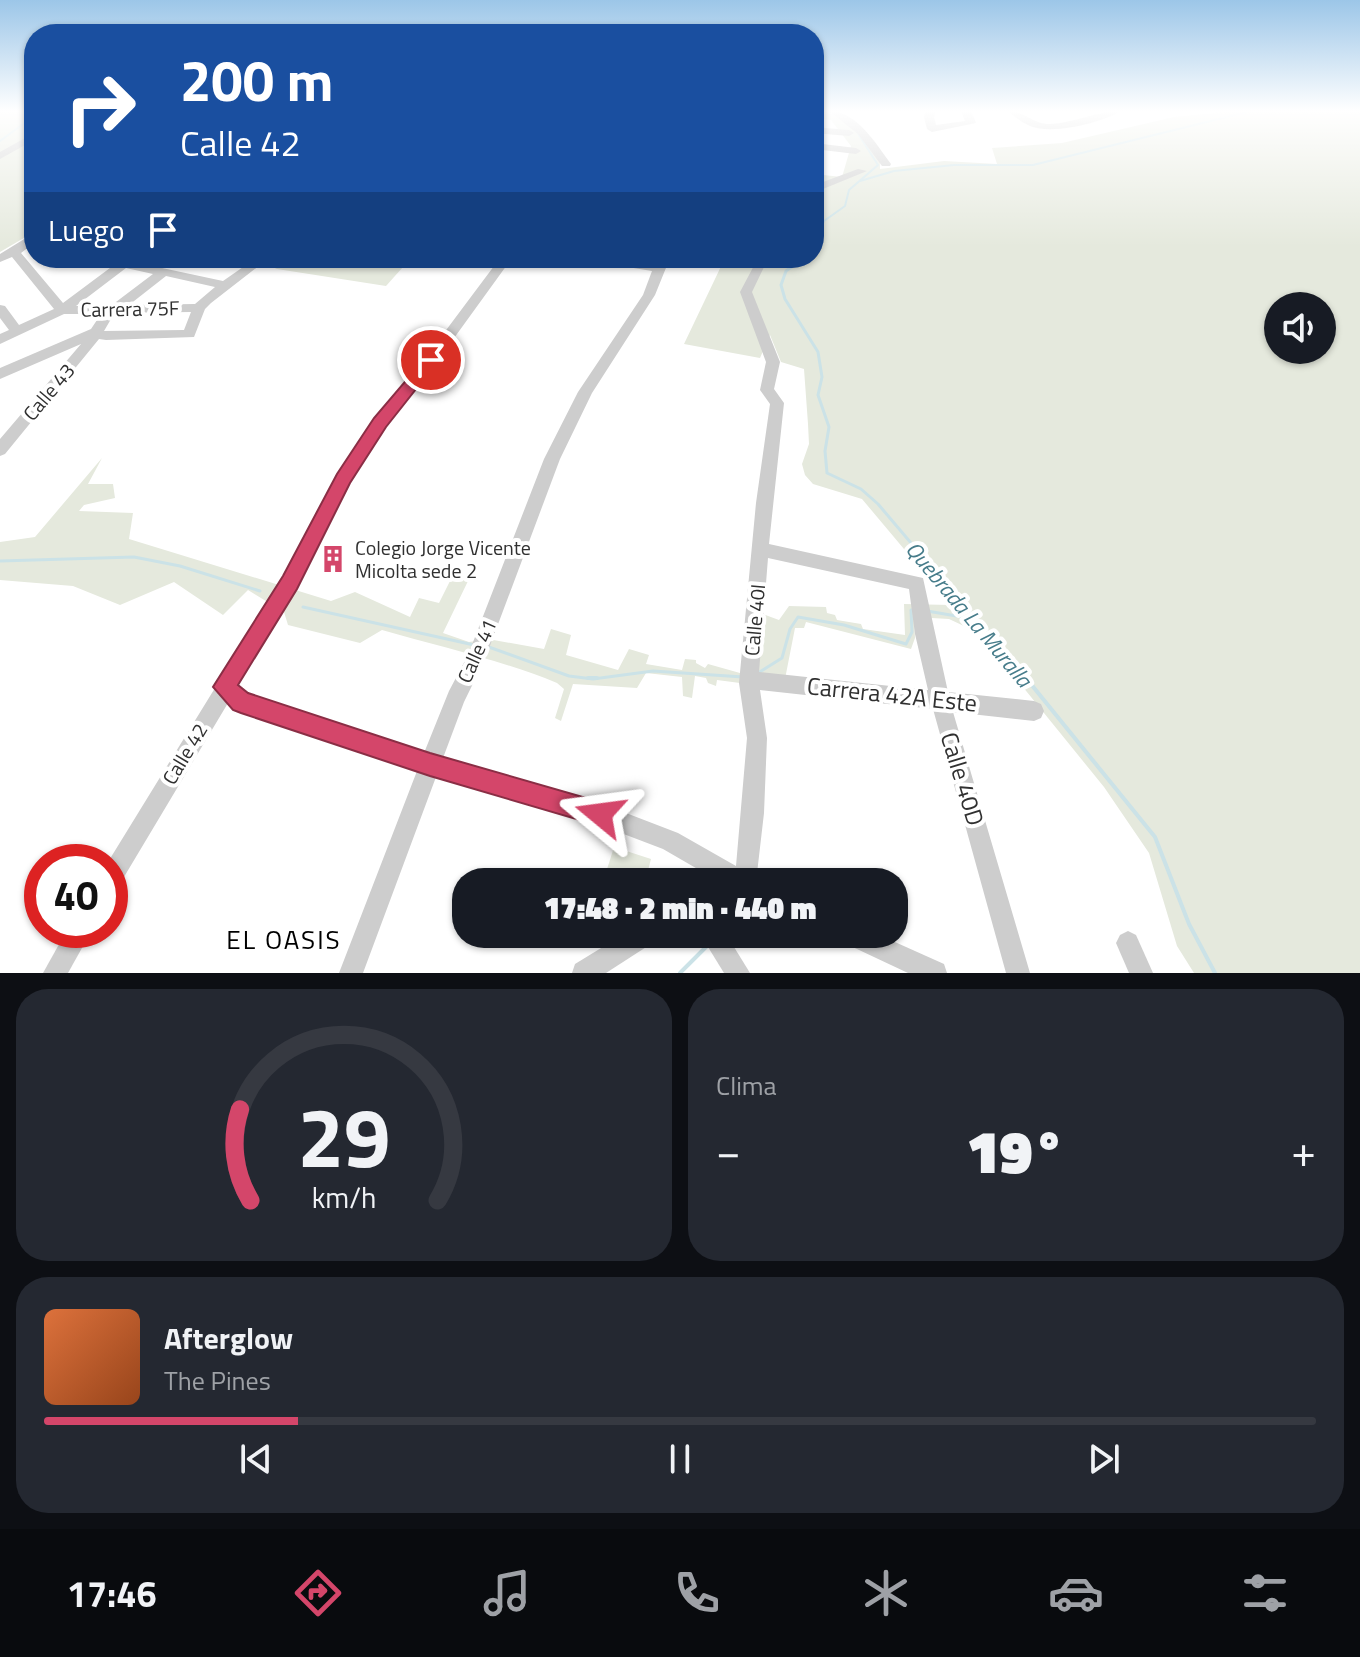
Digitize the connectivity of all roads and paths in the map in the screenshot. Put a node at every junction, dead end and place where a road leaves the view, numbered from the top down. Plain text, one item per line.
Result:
1 (880, 156) edge
2 (886, 164) dead end
3 (862, 171) dead end
4 (824, 187) edge
5 (24, 246) edge
6 (14, 252) junction
7 (0, 258) edge
8 (24, 264) edge
9 (27, 268) edge
10 (118, 268) edge
11 (147, 268) edge
12 (248, 268) edge
13 (499, 268) edge
14 (661, 268) edge
15 (757, 268) edge
16 (162, 273) junction
17 (223, 285) junction
18 (199, 308) junction
19 (0, 309) edge
20 (113, 309) junction
21 (62, 310) junction
22 (17, 331) junction
23 (96, 333) junction
24 (0, 339) edge
25 (0, 374) edge
26 (0, 450) edge
27 (761, 549) junction
28 (750, 672) junction
29 (224, 687) junction
30 (938, 699) junction
31 (1034, 711) dead end
32 (430, 765) junction
33 (128, 849) edge
34 (719, 868) edge
35 (746, 868) edge
36 (1128, 943) dead end
37 (70, 948) edge
38 (624, 948) edge
39 (721, 948) edge
40 (881, 948) edge
41 (55, 973) edge
42 (351, 973) edge
43 (584, 973) edge
44 (738, 973) edge
45 (935, 973) edge
46 (1018, 973) edge
47 (1141, 973) edge

1 - 2 street
3 - 4 street
5 - 6 street
6 - 7 street
6 - 8 street
9 - 21 street
10 - 21 street
11 - 16 street
12 - 17 street
13 - 29 street, Calle 42
14 - 32 street, Calle 41
15 - 27 street, Calle 40I
16 - 17 street
16 - 20 street, Calle 43
17 - 18 street
18 - 20 street, Carrera 75F
18 - 23 street
19 - 22 street
20 - 21 street, Carrera 75F
20 - 23 street, Calle 43
21 - 22 street
22 - 24 street
23 - 25 street
23 - 26 street, Calle 43
27 - 28 street, Calle 40I
27 - 30 street, Calle 40D
28 - 30 street, Carrera 42A Este
28 - 35 street, Calle 40I
29 - 32 street
29 - 33 street, Calle 42
30 - 31 street, Carrera 42A Este
30 - 46 street, Calle 40D
32 - 34 street
32 - 42 street, Calle 41
36 - 47 street
37 - 41 street
38 - 43 street
39 - 44 street
40 - 45 street

